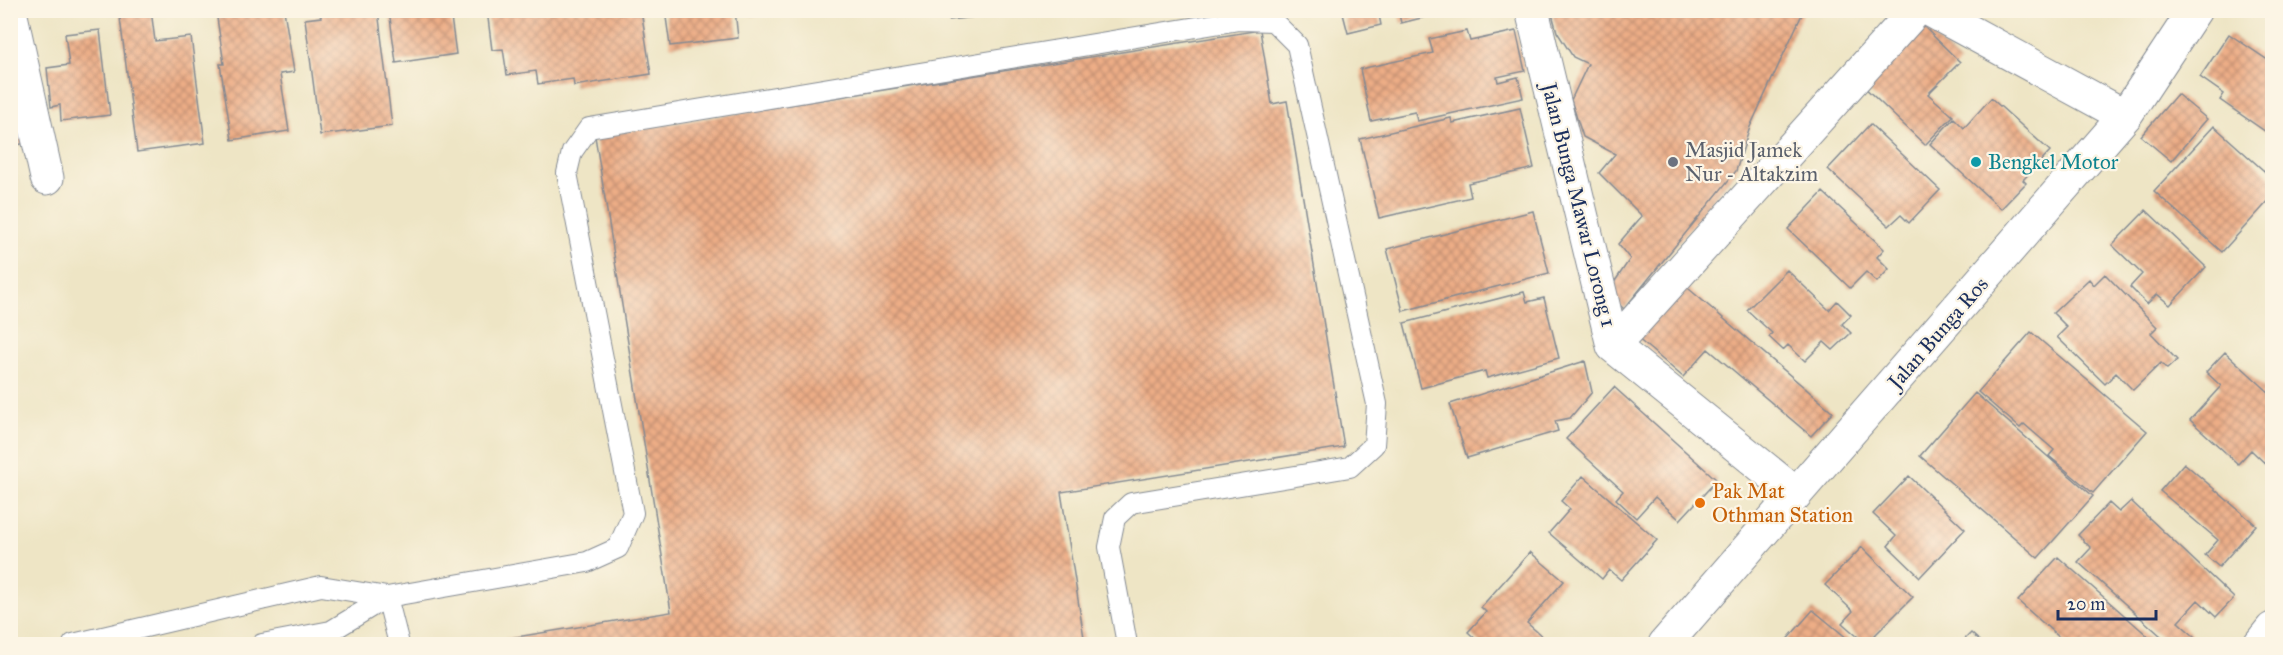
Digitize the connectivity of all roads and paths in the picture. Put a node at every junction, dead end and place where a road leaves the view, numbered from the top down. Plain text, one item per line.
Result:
1 (1532, 10) edge
2 (1916, 10) edge
3 (1930, 10) edge
4 (2195, 10) edge
5 (10, 11) edge
6 (2125, 116) junction
7 (47, 178) dead end
8 (1613, 346) junction
9 (1795, 494) junction
10 (387, 597) junction
11 (2272, 629) edge
12 (73, 645) edge
13 (262, 645) edge
14 (399, 645) edge
15 (1127, 645) edge
16 (1665, 645) edge
17 (2260, 645) edge

1 - 8 street, Jalan Bunga Mawar Lorong 1
2 - 8 street
3 - 6 street
4 - 6 street, Jalan Bunga Ros
5 - 7 street
6 - 9 street, Jalan Bunga Ros
8 - 9 street, Jalan Bunga Mawar Lorong 1
9 - 16 street, Jalan Bunga Ros
10 - 12 lane
10 - 13 lane
10 - 14 lane
10 - 15 lane
11 - 17 street

